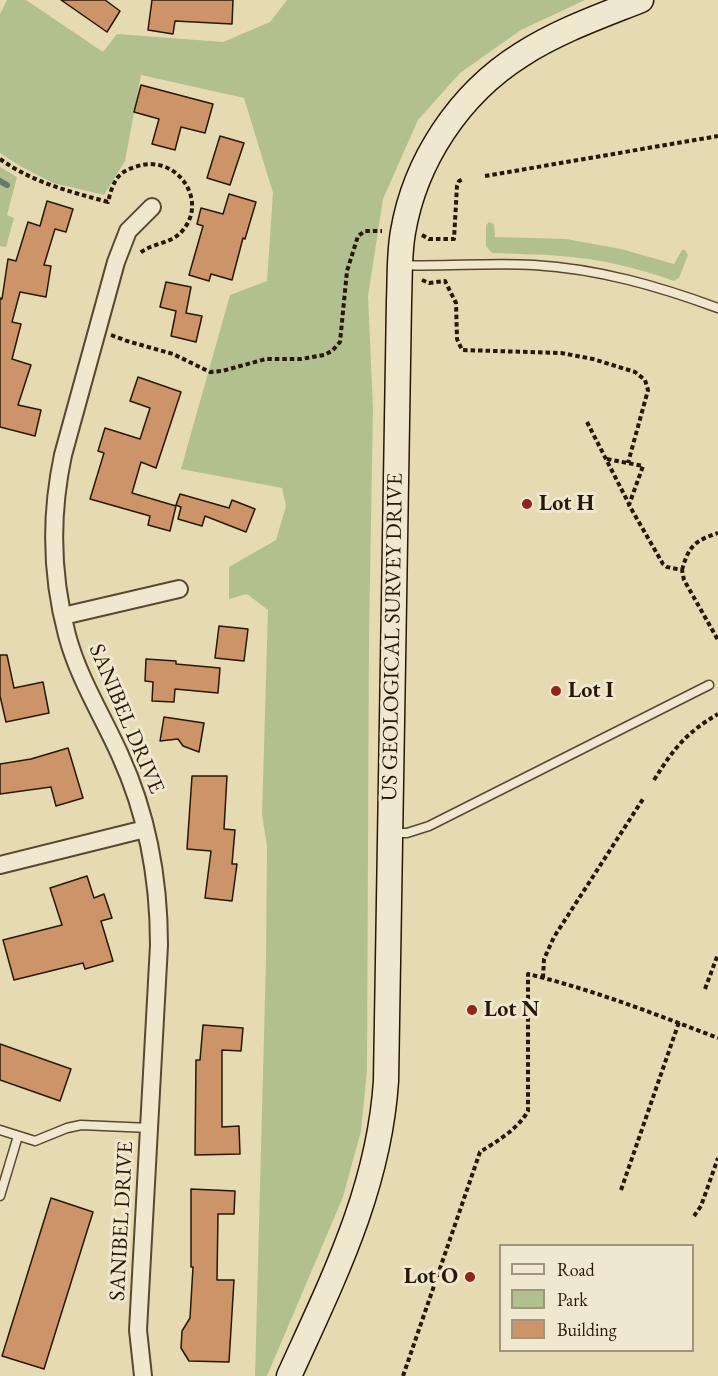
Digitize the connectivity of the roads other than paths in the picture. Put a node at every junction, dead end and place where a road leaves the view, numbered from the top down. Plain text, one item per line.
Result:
1 (641, 0) edge
2 (152, 207) dead end
3 (412, 265) junction
4 (718, 308) edge
5 (179, 589) dead end
6 (63, 616) junction
7 (709, 685) dead end
8 (145, 829) junction
9 (390, 833) junction
10 (0, 865) edge
11 (150, 1128) junction
12 (0, 1130) edge
13 (18, 1136) junction
14 (0, 1196) edge
15 (143, 1376) edge
16 (289, 1376) edge

1 - 3 street, US GEOLOGICAL SURVEY DRIVE
2 - 6 street, SANIBEL DRIVE
3 - 4 lane
3 - 9 street, US GEOLOGICAL SURVEY DRIVE
5 - 6 street
6 - 8 street, SANIBEL DRIVE
7 - 9 lane
8 - 10 street
8 - 11 street, SANIBEL DRIVE
9 - 16 street, US GEOLOGICAL SURVEY DRIVE
11 - 13 lane
11 - 15 street, SANIBEL DRIVE
12 - 13 lane
13 - 14 lane

